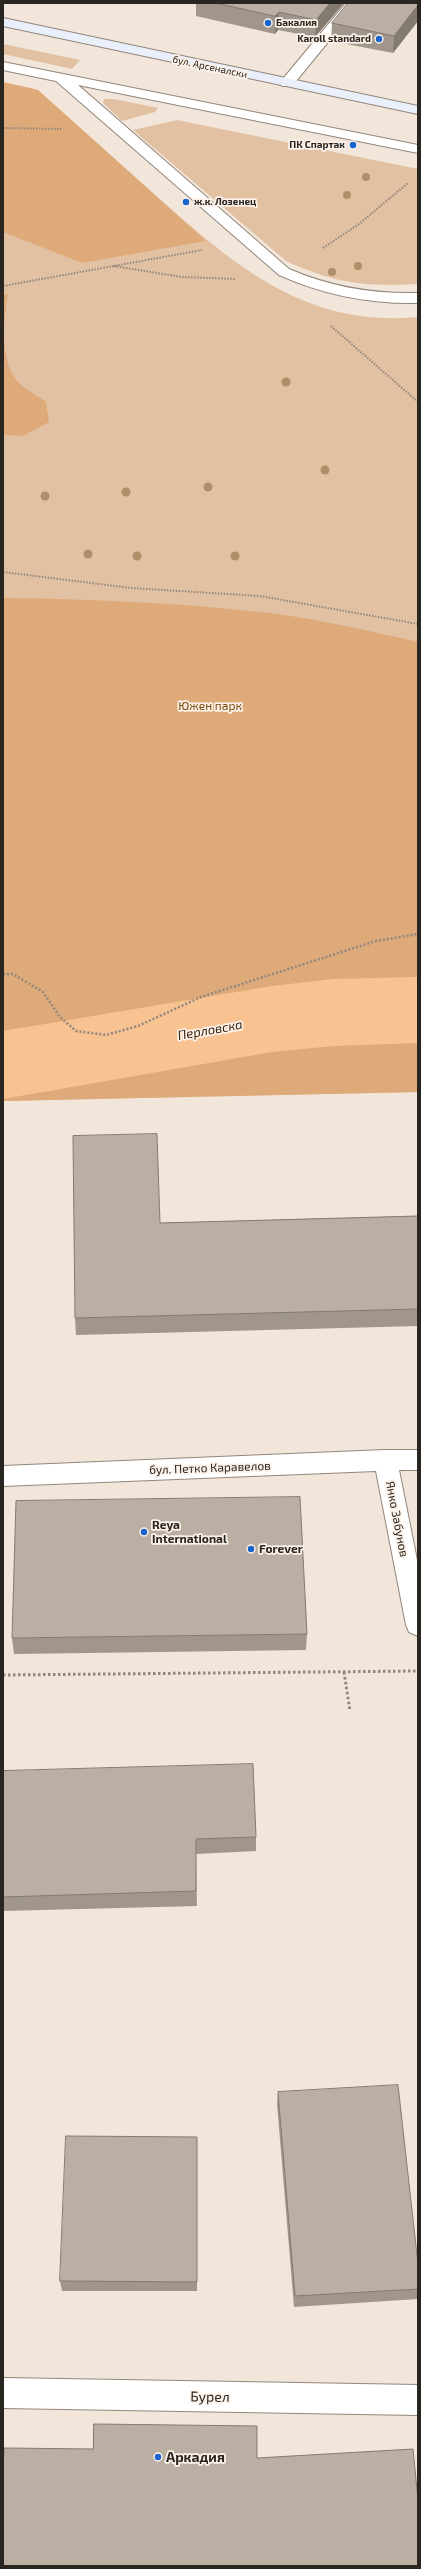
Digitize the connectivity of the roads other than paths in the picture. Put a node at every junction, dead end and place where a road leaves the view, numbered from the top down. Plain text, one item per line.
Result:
1 (353, 3) edge
2 (3, 22) edge
3 (3, 66) edge
4 (61, 78) junction
5 (286, 83) junction
6 (418, 110) edge
7 (418, 149) edge
8 (418, 298) edge
9 (385, 1460) junction
10 (418, 1460) edge
11 (3, 1476) edge
12 (418, 1624) edge
13 (3, 2393) edge
14 (418, 2400) edge

1 - 5 street
2 - 5 street, бул. Арсеналски
3 - 4 street
4 - 7 street
4 - 8 street
5 - 6 street, бул. Арсеналски
9 - 10 street, бул. Петко Каравелов
9 - 11 street, бул. Петко Каравелов
9 - 12 street, Янко Забунов
13 - 14 street, Бурел

